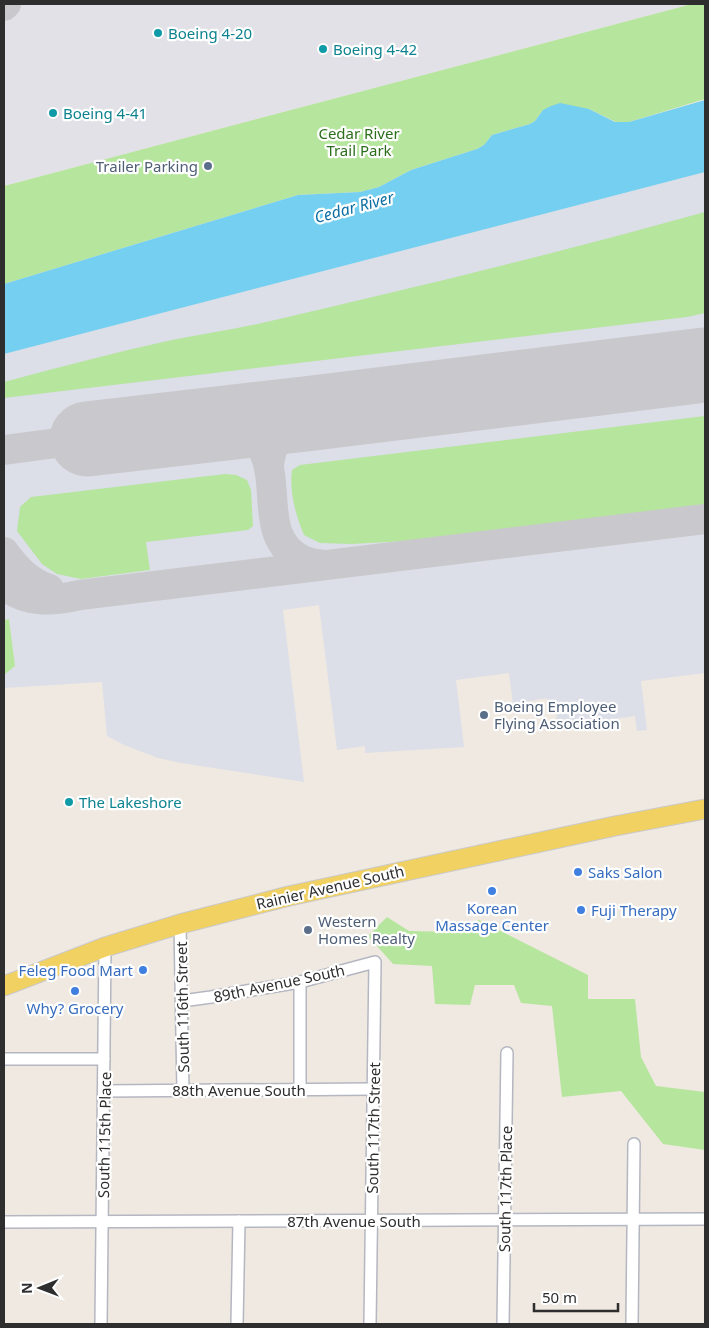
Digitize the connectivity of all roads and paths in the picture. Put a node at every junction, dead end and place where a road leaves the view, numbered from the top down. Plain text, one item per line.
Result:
1 (705, 809) edge
2 (180, 924) junction
3 (106, 947) junction
4 (375, 962) joint
5 (300, 982) junction
6 (4, 986) edge
7 (182, 1001) junction
8 (507, 1054) dead end
9 (4, 1059) edge
10 (104, 1059) junction
11 (373, 1089) junction
12 (105, 1090) junction
13 (183, 1090) junction
14 (300, 1090) junction
15 (634, 1144) dead end
16 (705, 1219) edge
17 (504, 1220) junction
18 (633, 1220) junction
19 (239, 1221) junction
20 (371, 1221) junction
21 (4, 1222) edge
22 (103, 1222) junction
23 (102, 1324) edge
24 (237, 1324) edge
25 (370, 1324) edge
26 (503, 1324) edge
27 (632, 1324) edge

1 - 2 main road, Rainier Avenue South
2 - 3 main road, Rainier Avenue South
2 - 7 street, South 116th Street
3 - 6 main road, Rainier Avenue South
3 - 10 street, South 115th Place
4 - 5 street, 89th Avenue South
4 - 11 street, South 117th Street
5 - 7 street, 89th Avenue South
5 - 14 street
7 - 13 street, South 116th Street
8 - 17 street, South 117th Place
9 - 10 street
10 - 12 street, South 115th Place
11 - 14 street, 88th Avenue South
11 - 20 street, South 117th Street
12 - 13 street, 88th Avenue South
12 - 22 street, South 115th Place
13 - 14 street, 88th Avenue South
15 - 18 street
16 - 18 street, 87th Avenue South
17 - 18 street, 87th Avenue South
17 - 20 street, 87th Avenue South
17 - 26 street, South 117th Place
18 - 27 street
19 - 20 street, 87th Avenue South
19 - 22 street, 87th Avenue South
19 - 24 street
20 - 25 street, South 117th Street
21 - 22 street, 87th Avenue South
22 - 23 street, South 115th Place

